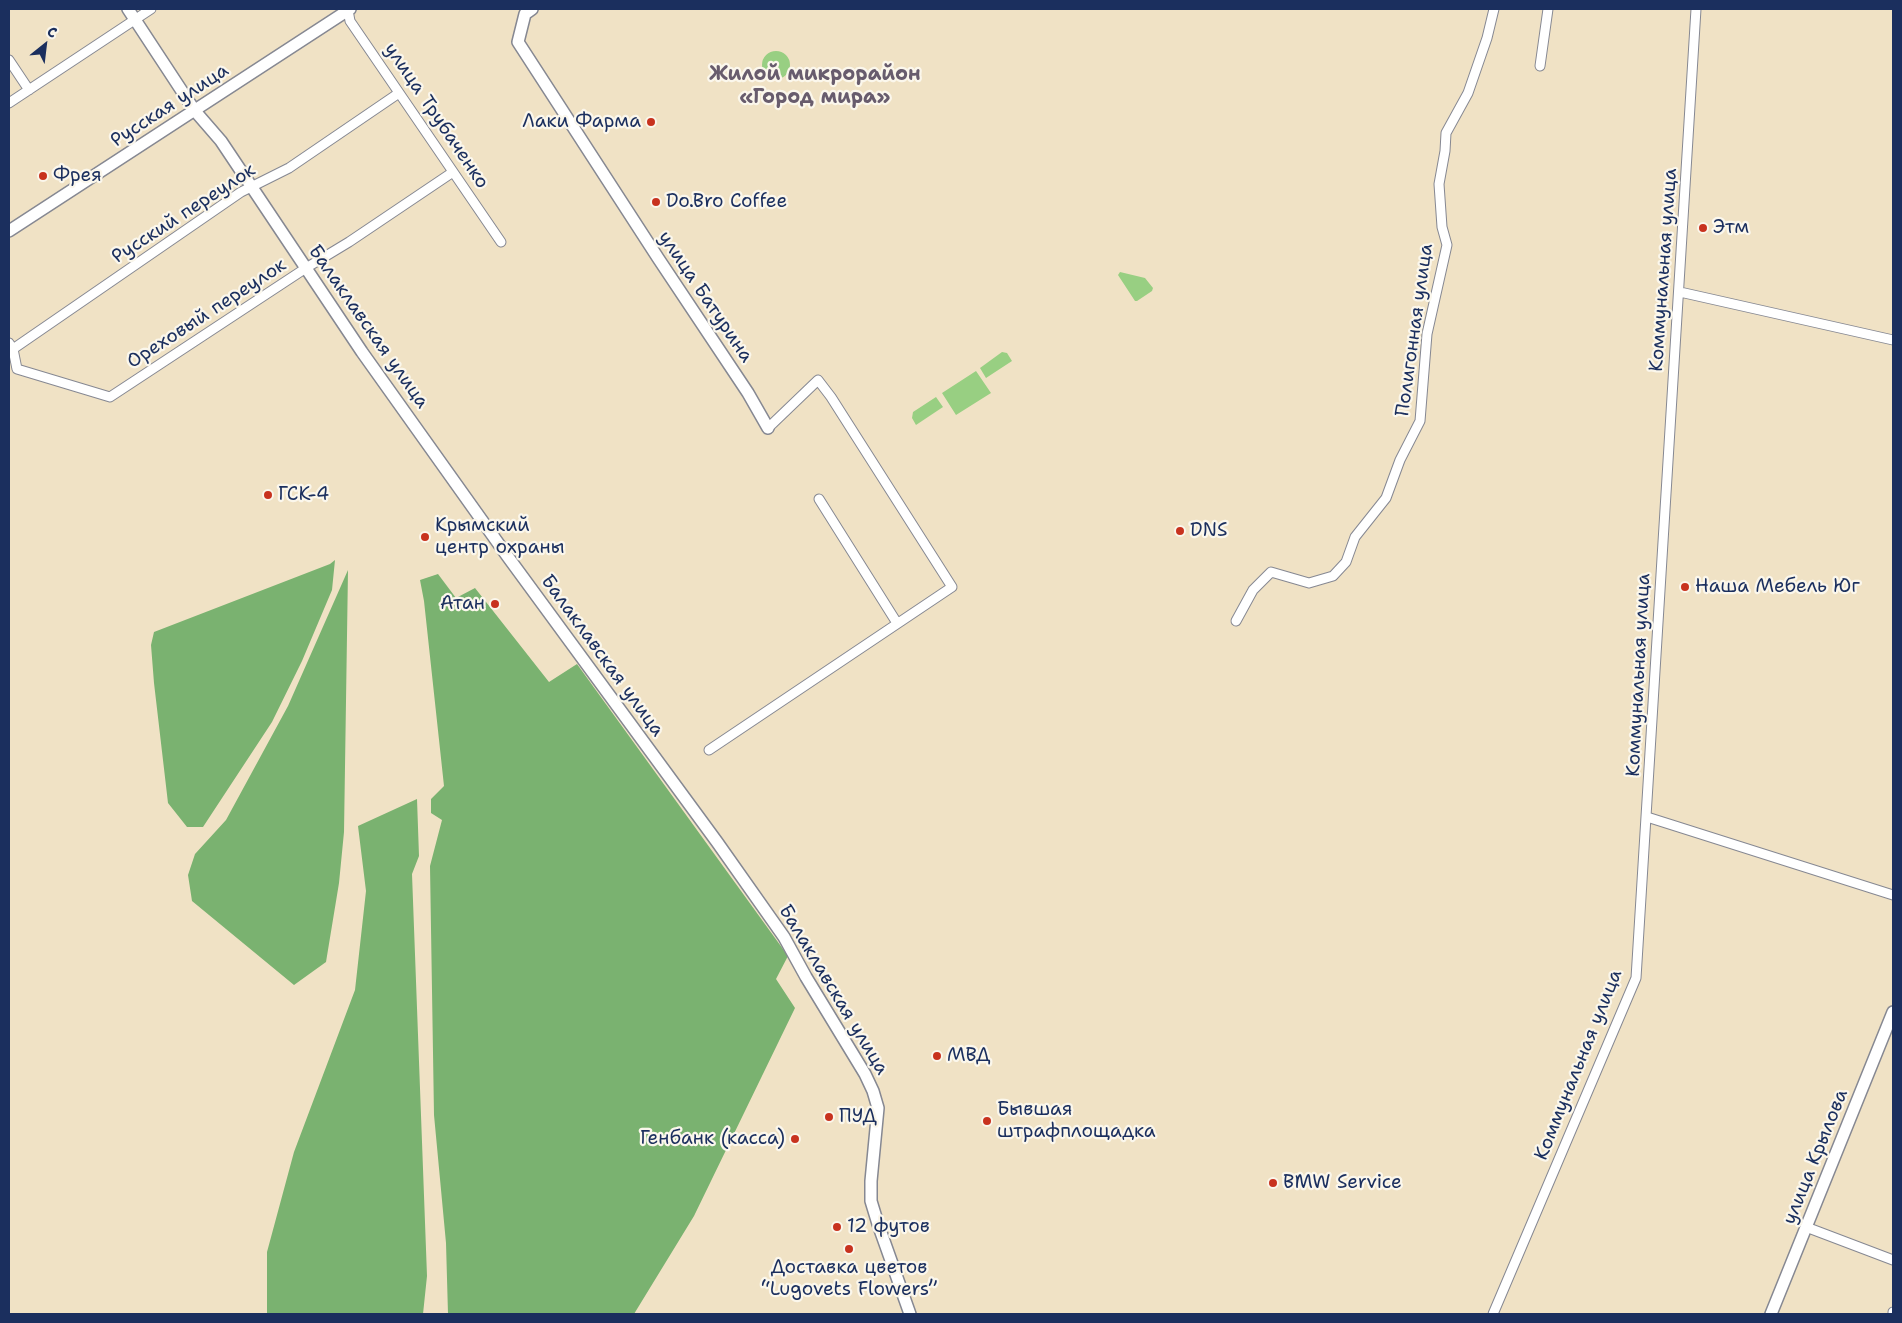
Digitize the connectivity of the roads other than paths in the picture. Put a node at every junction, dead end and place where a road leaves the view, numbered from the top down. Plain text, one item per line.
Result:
1 (128, 9) edge
2 (151, 9) edge
3 (349, 9) edge
4 (532, 9) edge
5 (1494, 9) edge
6 (1548, 9) edge
7 (1696, 9) edge
8 (135, 20) junction
9 (9, 60) edge
10 (1540, 66) dead end
11 (29, 90) junction
12 (399, 93) junction
13 (9, 103) edge
14 (196, 111) junction
15 (453, 172) junction
16 (250, 186) junction
17 (9, 231) edge
18 (501, 242) dead end
19 (306, 268) junction
20 (1680, 292) junction
21 (1893, 340) edge
22 (11, 346) edge
23 (768, 428) joint
24 (819, 499) dead end
25 (1236, 621) dead end
26 (897, 623) junction
27 (708, 750) dead end
28 (1647, 817) junction
29 (1893, 895) edge
30 (1893, 1012) edge
31 (1806, 1227) junction
32 (1893, 1260) edge
33 (910, 1314) edge
34 (1493, 1314) edge
35 (1771, 1314) edge

1 - 8 main road, Балаклавская улица
2 - 8 street
3 - 12 street, улица Трубаченко
3 - 14 main road, Русская улица
4 - 23 main road, улица Батурина
5 - 25 street, Полигонная улица
6 - 10 street
7 - 20 street, Коммунальная улица
8 - 11 street
8 - 14 main road, Балаклавская улица
9 - 11 street
11 - 13 street
12 - 15 street, улица Трубаченко
12 - 16 street, Русский переулок
14 - 16 main road, Балаклавская улица
14 - 17 main road, Русская улица
15 - 18 street, улица Трубаченко
15 - 19 street, Ореховый переулок
16 - 19 main road, Балаклавская улица
16 - 22 street, Русский переулок
19 - 22 street, Ореховый переулок
19 - 33 main road, Балаклавская улица
20 - 21 street
20 - 28 street, Коммунальная улица
23 - 26 street
24 - 26 street
26 - 27 street
28 - 29 street
28 - 34 street, Коммунальная улица
30 - 31 main road, улица Крылова
31 - 32 street
31 - 35 main road, улица Крылова

